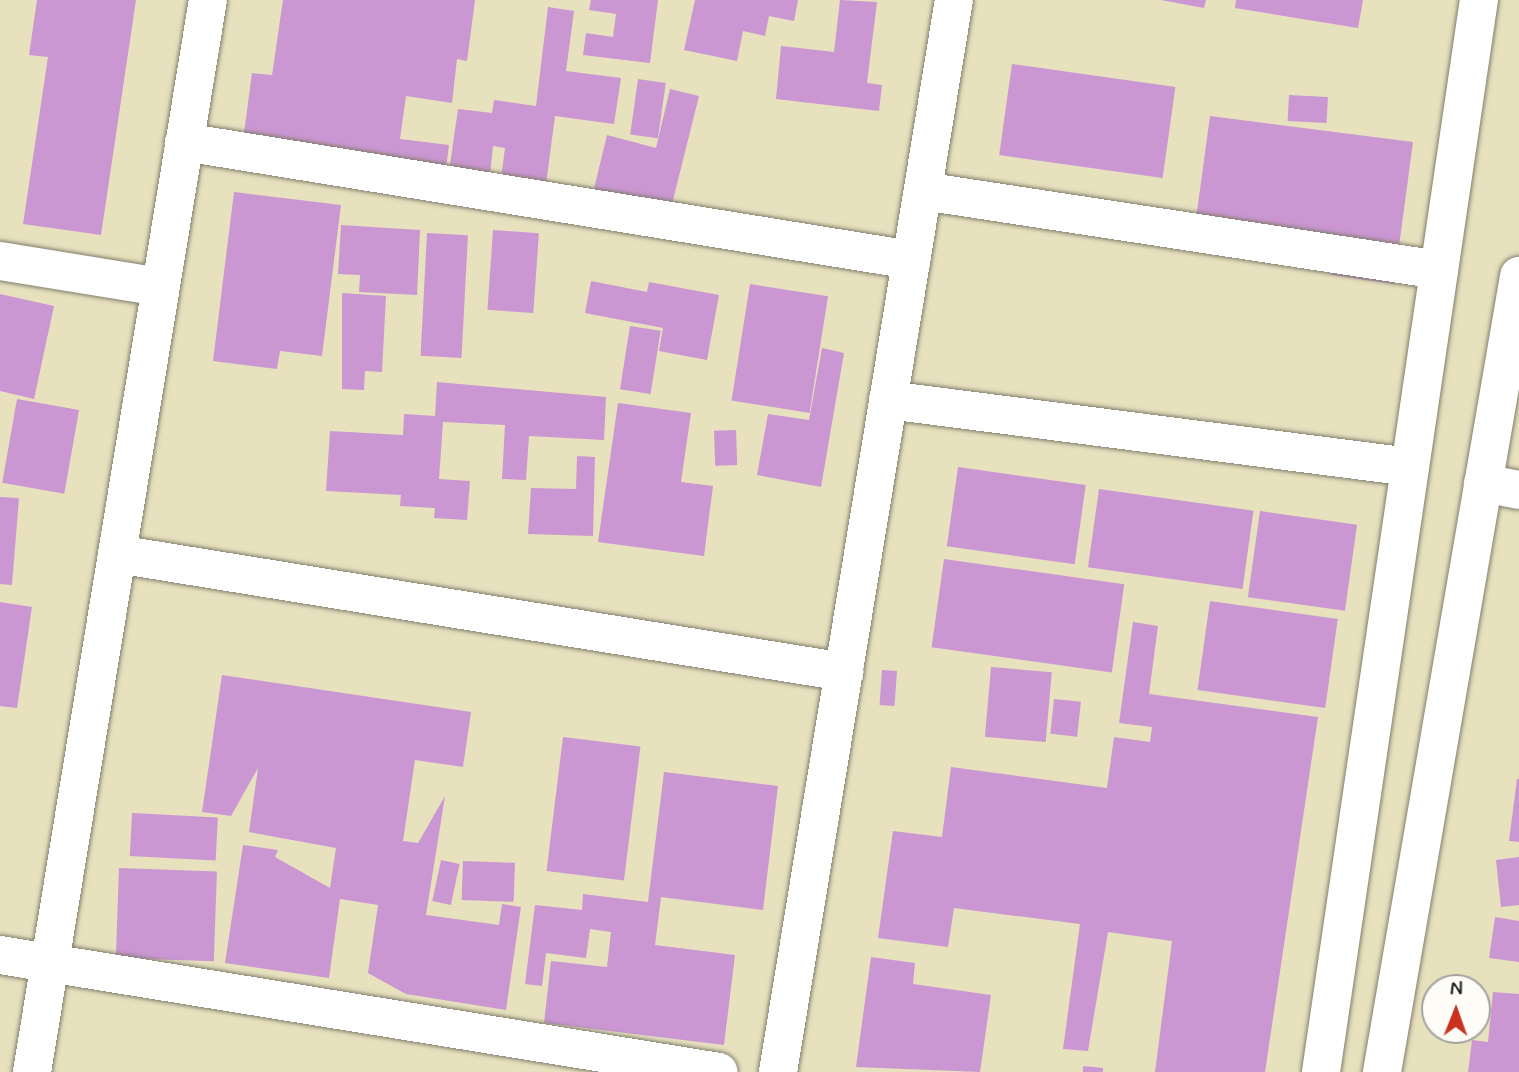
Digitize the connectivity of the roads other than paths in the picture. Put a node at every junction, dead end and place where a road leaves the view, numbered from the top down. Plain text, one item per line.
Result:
1 (208, 0) edge
2 (954, 0) edge
3 (1479, 0) edge
4 (184, 142) junction
5 (923, 191) junction
6 (911, 260) junction
7 (0, 261) edge
8 (1439, 270) junction
9 (1519, 276) edge
10 (160, 287) junction
11 (888, 400) junction
12 (1410, 467) junction
13 (1501, 486) edge
14 (117, 554) junction
15 (844, 672) junction
16 (0, 955) edge
17 (50, 963) junction
18 (32, 1072) edge
19 (719, 1072) edge
20 (778, 1072) edge
21 (1321, 1072) edge
22 (1382, 1072) edge

1 - 4 street
2 - 5 street
3 - 8 street
4 - 6 street
4 - 10 street
5 - 6 street
5 - 8 street
6 - 11 street
7 - 10 street
8 - 12 street
9 - 13 street
10 - 14 street
11 - 12 street
11 - 15 street
12 - 21 street
13 - 22 street
14 - 15 street
14 - 17 street
15 - 20 street
16 - 17 street
17 - 18 street
17 - 19 street

